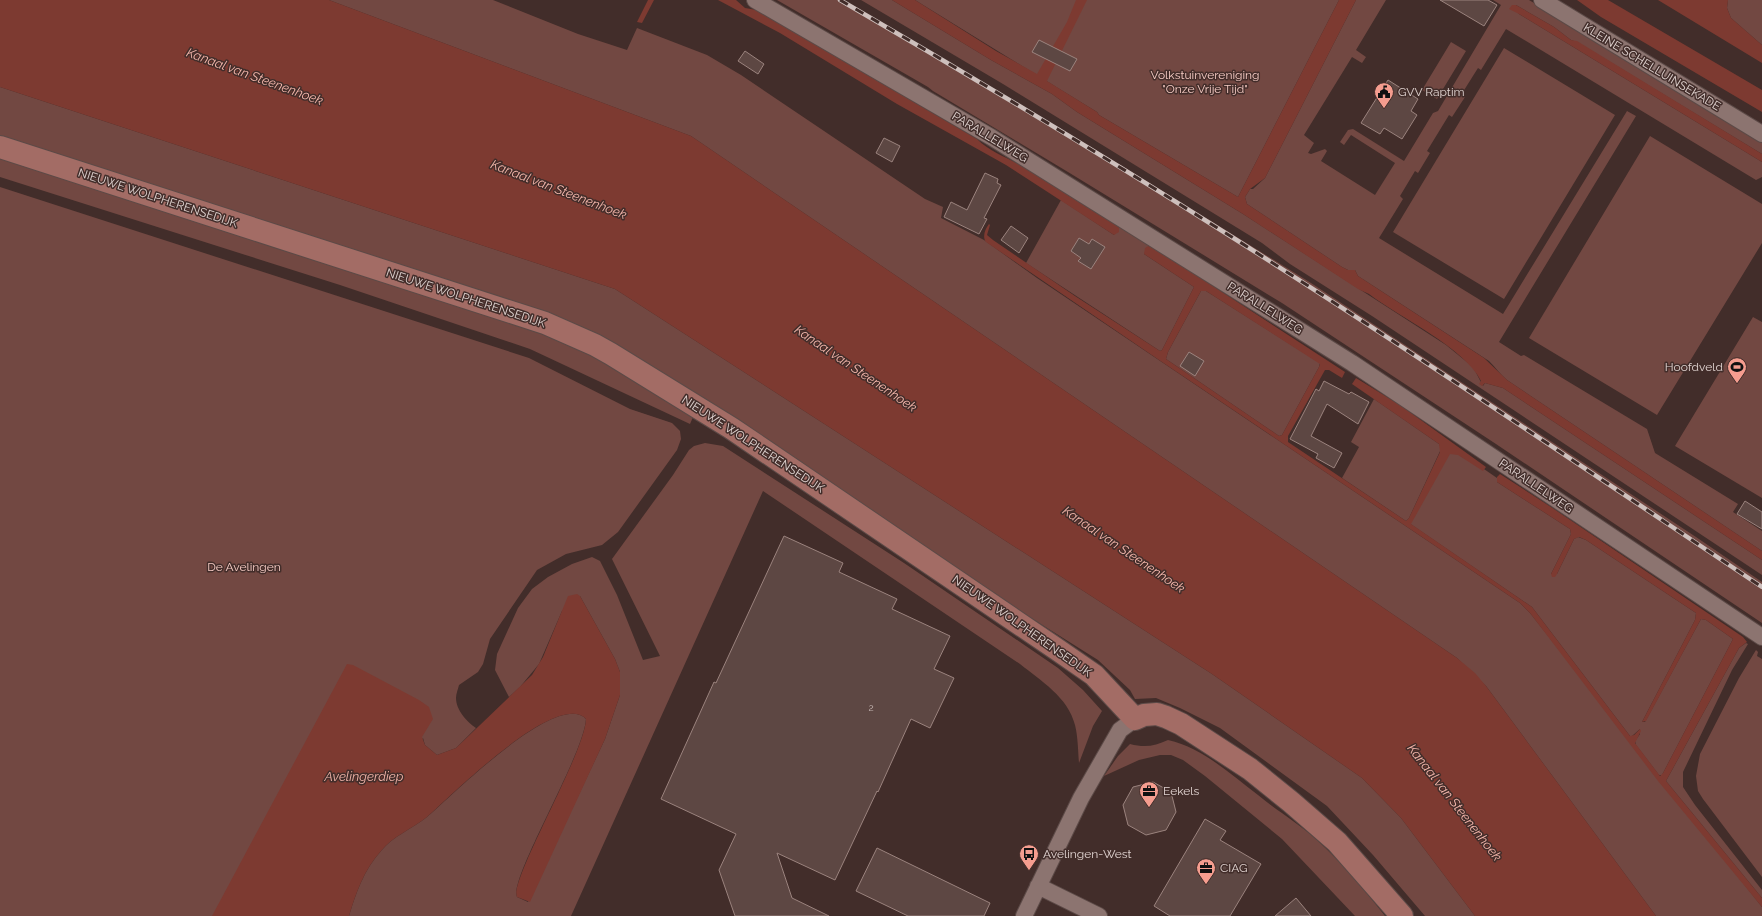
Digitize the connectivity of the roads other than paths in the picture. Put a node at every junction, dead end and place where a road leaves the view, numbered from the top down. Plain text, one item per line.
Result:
1 (755, 0) edge
2 (1542, 0) edge
3 (1762, 134) edge
4 (0, 147) edge
5 (1762, 637) edge
6 (1127, 724) junction
7 (1038, 886) junction
8 (1024, 916) edge
9 (1100, 916) edge
10 (1402, 916) edge

1 - 5 street, PARALLELWEG
2 - 3 street, KLEINE SCHELLUINSEKADE
4 - 6 street, NIEUWE WOLPHERENSEDIJK
6 - 7 street
6 - 10 street
7 - 8 street
7 - 9 street

